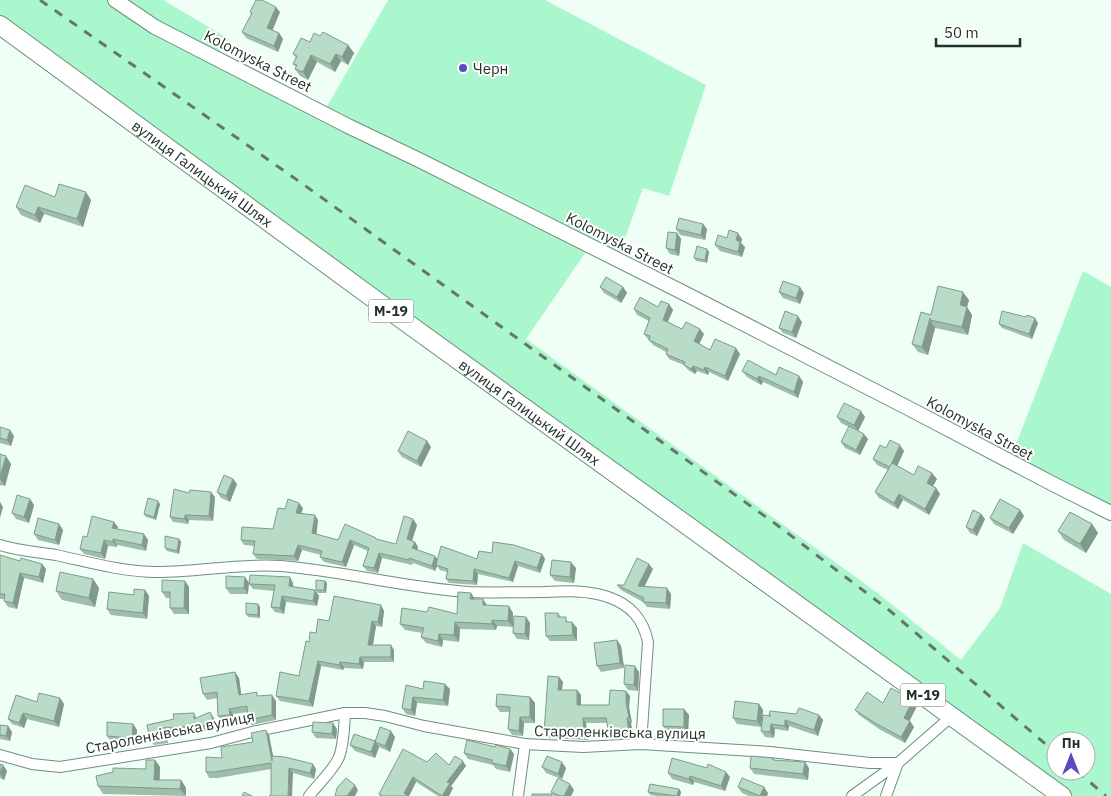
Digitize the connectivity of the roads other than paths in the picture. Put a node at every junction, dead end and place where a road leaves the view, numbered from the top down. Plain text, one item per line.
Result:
1 (115, 0) edge
2 (0, 25) edge
3 (1111, 512) edge
4 (0, 545) edge
5 (345, 713) junction
6 (952, 716) junction
7 (525, 744) junction
8 (641, 744) junction
9 (0, 756) edge
10 (898, 763) junction
11 (309, 796) edge
12 (518, 796) edge
13 (852, 796) edge
14 (886, 796) edge
15 (1062, 796) edge

1 - 3 street, Kolomyska Street
2 - 6 highway, вулиця Галицький Шлях / М-19
4 - 8 street
5 - 7 street, Староленківська вулиця
5 - 9 street, Староленківська вулиця
5 - 11 street
6 - 10 street
6 - 15 highway, вулиця Галицький Шлях / М-19
7 - 8 street, Староленківська вулиця
7 - 12 street
8 - 10 street, Староленківська вулиця
10 - 13 street
10 - 14 street

